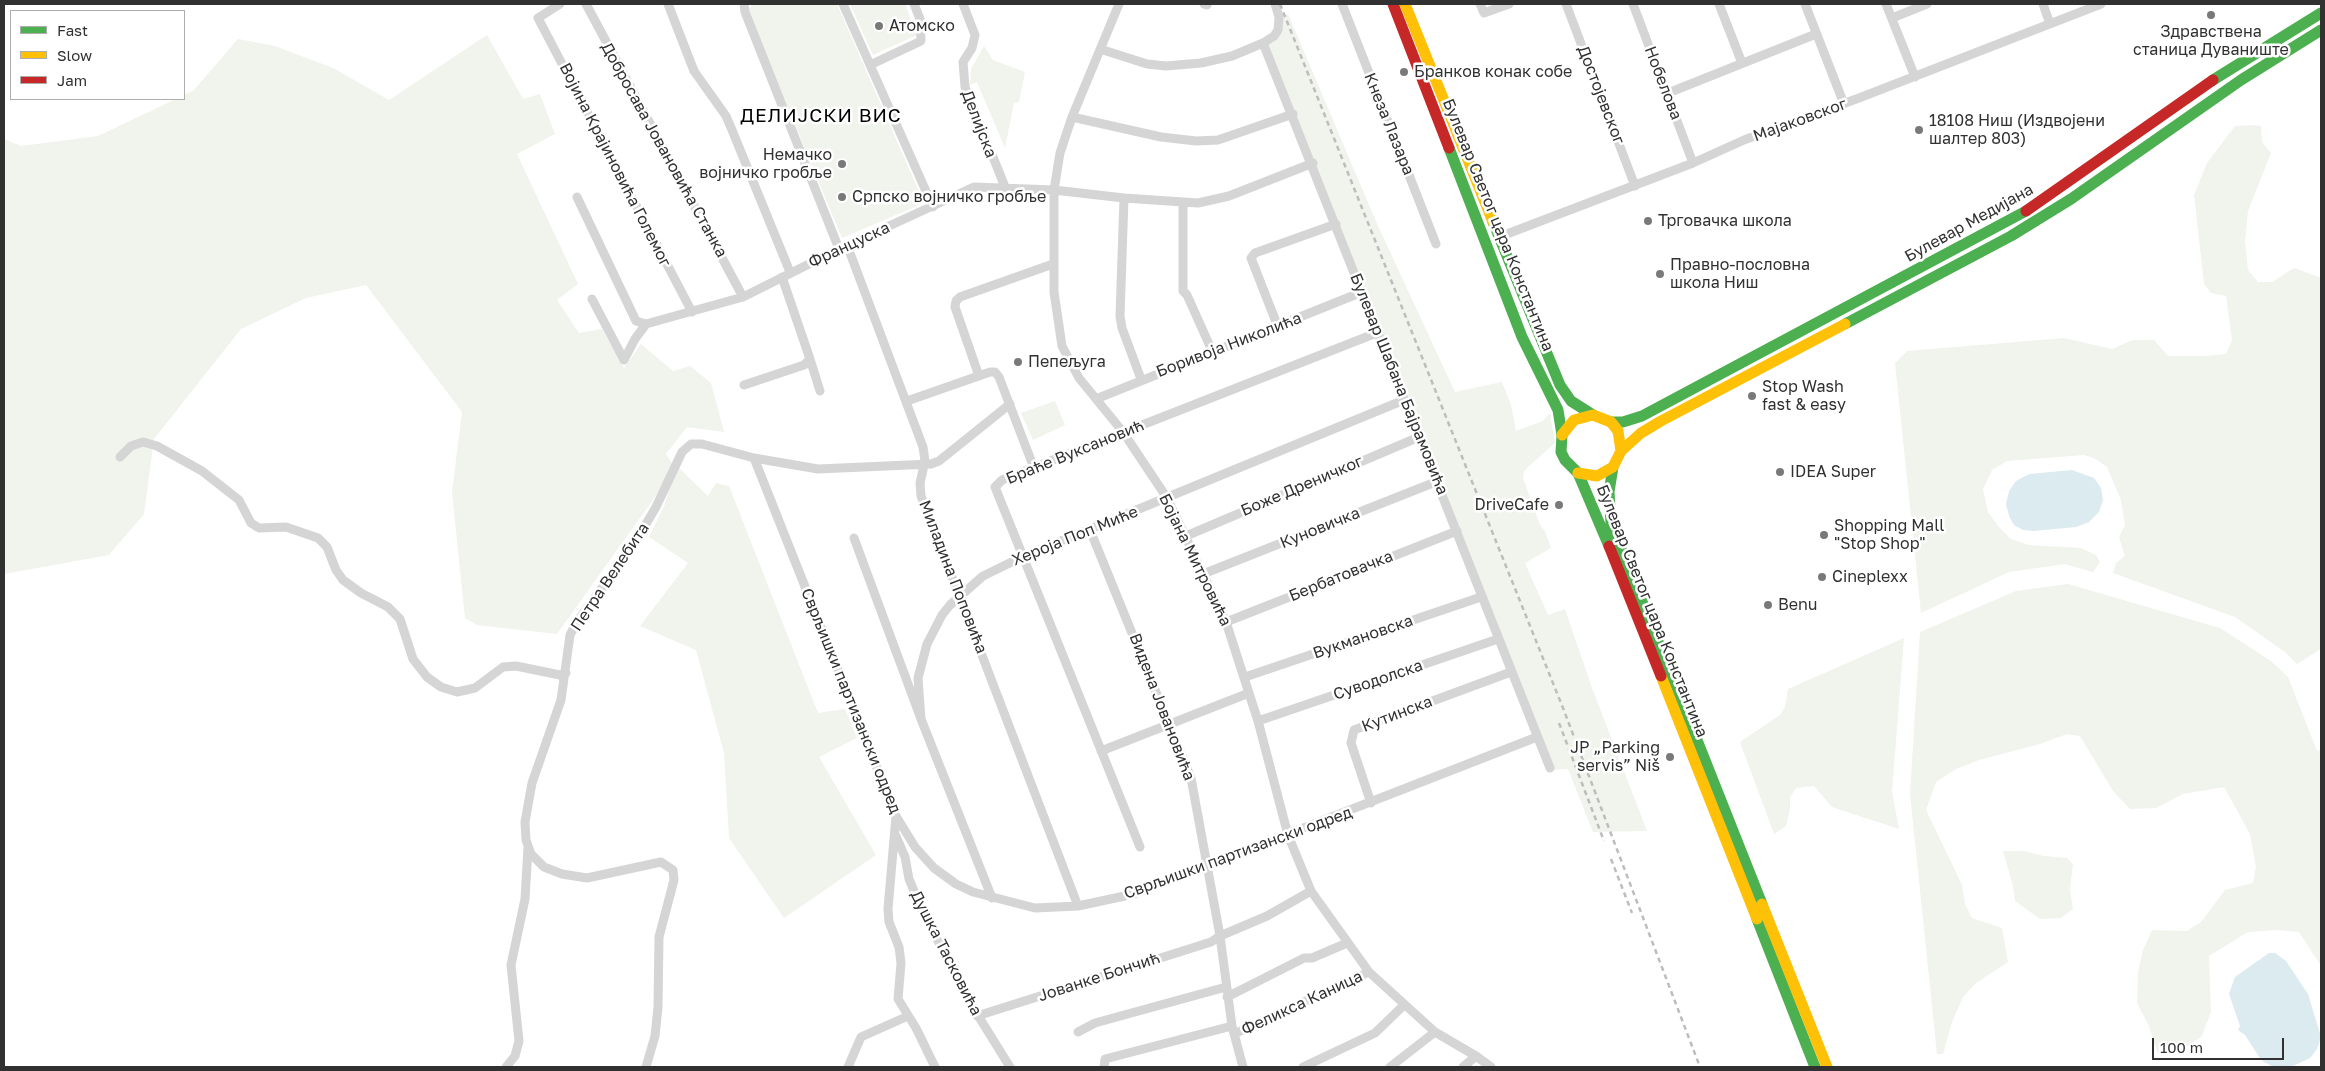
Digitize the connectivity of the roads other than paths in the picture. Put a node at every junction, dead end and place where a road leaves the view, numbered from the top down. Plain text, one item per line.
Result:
1 (560, 4) edge
2 (586, 4) edge
3 (668, 4) edge
4 (744, 4) edge
5 (843, 4) edge
6 (914, 4) edge
7 (963, 4) edge
8 (1119, 4) edge
9 (1275, 4) edge
10 (1342, 4) edge
11 (1393, 4) edge
12 (1406, 4) edge
13 (1480, 4) edge
14 (1509, 4) edge
15 (1566, 4) edge
16 (1633, 4) edge
17 (1720, 4) edge
18 (1805, 4) edge
19 (1886, 4) edge
20 (1926, 4) edge
21 (2042, 4) edge
22 (2102, 4) edge
23 (2321, 13) edge
24 (1892, 18) junction
25 (2050, 24) junction
26 (2321, 30) edge
27 (1816, 34) junction
28 (1263, 43) junction
29 (1100, 49) junction
30 (1742, 63) junction
31 (870, 65) junction
32 (1915, 77) junction
33 (1668, 93) junction
34 (1844, 104) junction
35 (1293, 114) junction
36 (1072, 117) junction
37 (1313, 163) junction
38 (1694, 163) junction
39 (1635, 186) junction
40 (1005, 188) junction
41 (1054, 190) junction
42 (577, 197) dead end
43 (1124, 198) junction
44 (1183, 203) junction
45 (933, 207) junction
46 (1336, 224) junction
47 (1499, 237) junction
48 (1436, 244) dead end
49 (843, 247) junction
50 (1053, 264) junction
51 (786, 274) junction
52 (1362, 292) junction
53 (742, 297) junction
54 (592, 300) dead end
55 (692, 312) junction
56 (646, 324) junction
57 (1278, 327) junction
58 (1379, 332) junction
59 (1213, 353) junction
60 (810, 359) junction
61 (979, 376) junction
62 (1141, 379) junction
63 (744, 385) dead end
64 (820, 391) dead end
65 (1096, 398) junction
66 (1404, 400) junction
67 (906, 401) junction
68 (1010, 404) junction
69 (1592, 415) junction
70 (1611, 422) junction
71 (1123, 432) junction
72 (1562, 435) junction
73 (1419, 437) junction
74 (1621, 451) junction
75 (120, 457) dead end
76 (754, 458) junction
77 (925, 464) junction
78 (1613, 467) junction
79 (1034, 468) junction
80 (1578, 473) junction
81 (1438, 481) junction
82 (1166, 498) junction
83 (1090, 530) junction
84 (1457, 530) junction
85 (1186, 536) junction
86 (854, 538) dead end
87 (1022, 557) junction
88 (1203, 574) junction
89 (960, 595) junction
90 (1481, 597) junction
91 (1226, 622) junction
92 (1498, 640) junction
93 (1511, 672) junction
94 (566, 673) junction
95 (1245, 677) junction
96 (1249, 693) junction
97 (921, 719) junction
98 (1258, 720) junction
99 (1171, 724) junction
100 (1537, 737) junction
101 (1101, 751) junction
102 (1550, 768) dead end
103 (1371, 803) junction
104 (896, 816) junction
105 (895, 834) junction
106 (1288, 835) junction
107 (528, 846) junction
108 (1140, 847) dead end
109 (1208, 866) junction
110 (1311, 891) junction
111 (992, 898) junction
112 (1078, 906) junction
113 (1220, 936) junction
114 (1347, 943) junction
115 (1369, 972) junction
116 (1226, 987) junction
117 (1228, 997) junction
118 (1404, 1005) junction
119 (908, 1016) junction
120 (977, 1016) junction
121 (1233, 1030) junction
122 (1078, 1032) dead end
123 (1435, 1032) junction
124 (1476, 1056) junction
125 (506, 1067) edge
126 (646, 1067) edge
127 (848, 1067) edge
128 (935, 1067) edge
129 (1010, 1067) edge
130 (1104, 1067) edge
131 (1243, 1067) edge
132 (1303, 1067) edge
133 (1390, 1067) edge
134 (1463, 1067) edge
135 (1491, 1067) edge
136 (1815, 1067) edge
137 (1827, 1067) edge

1 - 55 street, Војина Крајиновића Големог
2 - 53 street, Добросава Јовановића Станка
3 - 51 street
4 - 49 street, Миладина Поповића
5 - 31 street
6 - 31 street
7 - 40 street, Делијска
8 - 29 street, Бојана Митровића
9 - 28 street
10 - 48 street, Кнеза Лазара
11 - 72 main road, Булевар Светог цара Константина
12 - 47 main road, Булевар Светог цара Константина
13 - 14 street
15 - 39 street, Достојевског
16 - 33 street, Нобелова
17 - 30 street
18 - 27 street
19 - 24 street
20 - 24 street
21 - 25 street
22 - 25 street, Мајаковског
23 - 70 main road, Булевар Медијана
24 - 32 street
25 - 32 street, Мајаковског
26 - 74 main road, Булевар Медијана
27 - 30 street
27 - 34 street
28 - 29 street
28 - 35 street, Булевар Шабана Бајрамовића
29 - 36 street, Бојана Митровића
30 - 33 street
31 - 45 street
32 - 34 street, Мајаковског
33 - 38 street, Нобелова
34 - 38 street, Мајаковског
35 - 36 street
35 - 37 street, Булевар Шабана Бајрамовића
36 - 41 street, Бојана Митровића
37 - 44 street, Француска
37 - 46 street, Булевар Шабана Бајрамовића
38 - 39 street, Мајаковског
39 - 47 street, Мајаковског
40 - 41 street, Француска
40 - 45 street, Француска
41 - 43 street, Француска
41 - 50 street, Бојана Митровића
42 - 56 street
43 - 44 street, Француска
43 - 62 street
44 - 59 street
45 - 49 street, Француска
46 - 52 street, Булевар Шабана Бајрамовића
46 - 57 street
47 - 69 main road, Булевар Светог цара Константина
49 - 51 street, Француска
49 - 67 street, Миладина Поповића
50 - 61 street
50 - 65 street, Бојана Митровића
51 - 53 street, Француска
51 - 60 street
52 - 57 street, Боривоја Николића
52 - 58 street, Булевар Шабана Бајрамовића
53 - 55 street, Француска
54 - 56 street
55 - 56 street, Француска
57 - 59 street, Боривоја Николића
58 - 66 street, Булевар Шабана Бајрамовића
58 - 71 street, Браће Вуксановић
59 - 62 street, Боривоја Николића
60 - 63 street
60 - 64 street
61 - 67 street
61 - 68 street
62 - 65 street, Боривоја Николића
65 - 71 street, Бојана Митровића
66 - 73 street, Булевар Шабана Бајрамовића
66 - 82 street, Хероја Поп Миће
67 - 77 street, Миладина Поповића
68 - 77 street, Петра Велебита
68 - 79 street
69 - 70 main road
69 - 72 main road
70 - 74 main road
71 - 79 street, Браће Вуксановић
71 - 82 street, Бојана Митровића
72 - 80 main road, Булевар Светог цара Константина
73 - 81 street, Булевар Шабана Бајрамовића
73 - 85 street, Боже Дреничког
74 - 78 main road
75 - 94 street
76 - 77 street, Петра Велебита
76 - 94 street, Петра Велебита
76 - 104 street, Сврљишки партизански одред
77 - 89 street, Миладина Поповића
78 - 80 main road
78 - 137 main road, Булевар Светог цара Константина
79 - 87 street, Браће Вуксановић
80 - 136 main road, Булевар Светог цара Константина
81 - 84 street, Булевар Шабана Бајрамовића
81 - 88 street, Куновичка
82 - 83 street, Хероја Поп Миће
82 - 85 street, Бојана Митровића
83 - 87 street, Хероја Поп Миће
83 - 99 street, Видена Јовановића
84 - 90 street, Булевар Шабана Бајрамовића
84 - 91 street, Бербатовачка
85 - 88 street, Бојана Митровића
86 - 97 street, Хероја Поп Миће
87 - 89 street, Хероја Поп Миће
87 - 101 street, Браће Вуксановић
88 - 91 street, Бојана Митровића
89 - 97 street, Хероја Поп Миће
89 - 112 street, Миладина Поповића
90 - 92 street, Булевар Шабана Бајрамовића
90 - 95 street, Вукмановска
91 - 95 street, Бојана Митровића
92 - 93 street, Булевар Шабана Бајрамовића
92 - 98 street, Суводолска
93 - 100 street, Булевар Шабана Бајрамовића
93 - 103 street, Кутинска
94 - 107 street, Петра Велебита
95 - 96 street, Бојана Митровића
96 - 98 street, Бојана Митровића
96 - 99 street
97 - 111 street, Хероја Поп Миће
98 - 106 street, Бојана Митровића
99 - 101 street
99 - 109 street, Видена Јовановића
100 - 102 street, Булевар Шабана Бајрамовића
100 - 103 street, Сврљишки партизански одред
101 - 108 street, Браће Вуксановић
103 - 106 street, Сврљишки партизански одред
104 - 105 street
104 - 111 street, Сврљишки партизански одред
105 - 119 street
105 - 120 street, Душка Тасковића
106 - 109 street, Сврљишки партизански одред
106 - 110 street, Бојана Митровића
107 - 125 street, Петра Велебита
107 - 126 street
109 - 112 street, Сврљишки партизански одред
109 - 113 street, Видена Јовановића
110 - 113 street, Јованке Бончић
110 - 114 street, Бојана Митровића
111 - 112 street, Сврљишки партизански одред
113 - 116 street, Видена Јовановића
113 - 120 street, Јованке Бончић
114 - 115 street, Бојана Митровића
114 - 117 street
115 - 118 street, Бојана Митровића
115 - 121 street, Феликса Каница
116 - 117 street, Видена Јовановића
116 - 122 street
117 - 121 street, Видена Јовановића
118 - 123 street, Бојана Митровића
118 - 132 street
119 - 127 street
119 - 128 street
120 - 129 street, Душка Тасковића
121 - 130 street, Феликса Каница
121 - 131 street, Видена Јовановића
123 - 124 street, Бојана Митровића
123 - 133 street
124 - 134 street
124 - 135 street, Бојана Митровића

